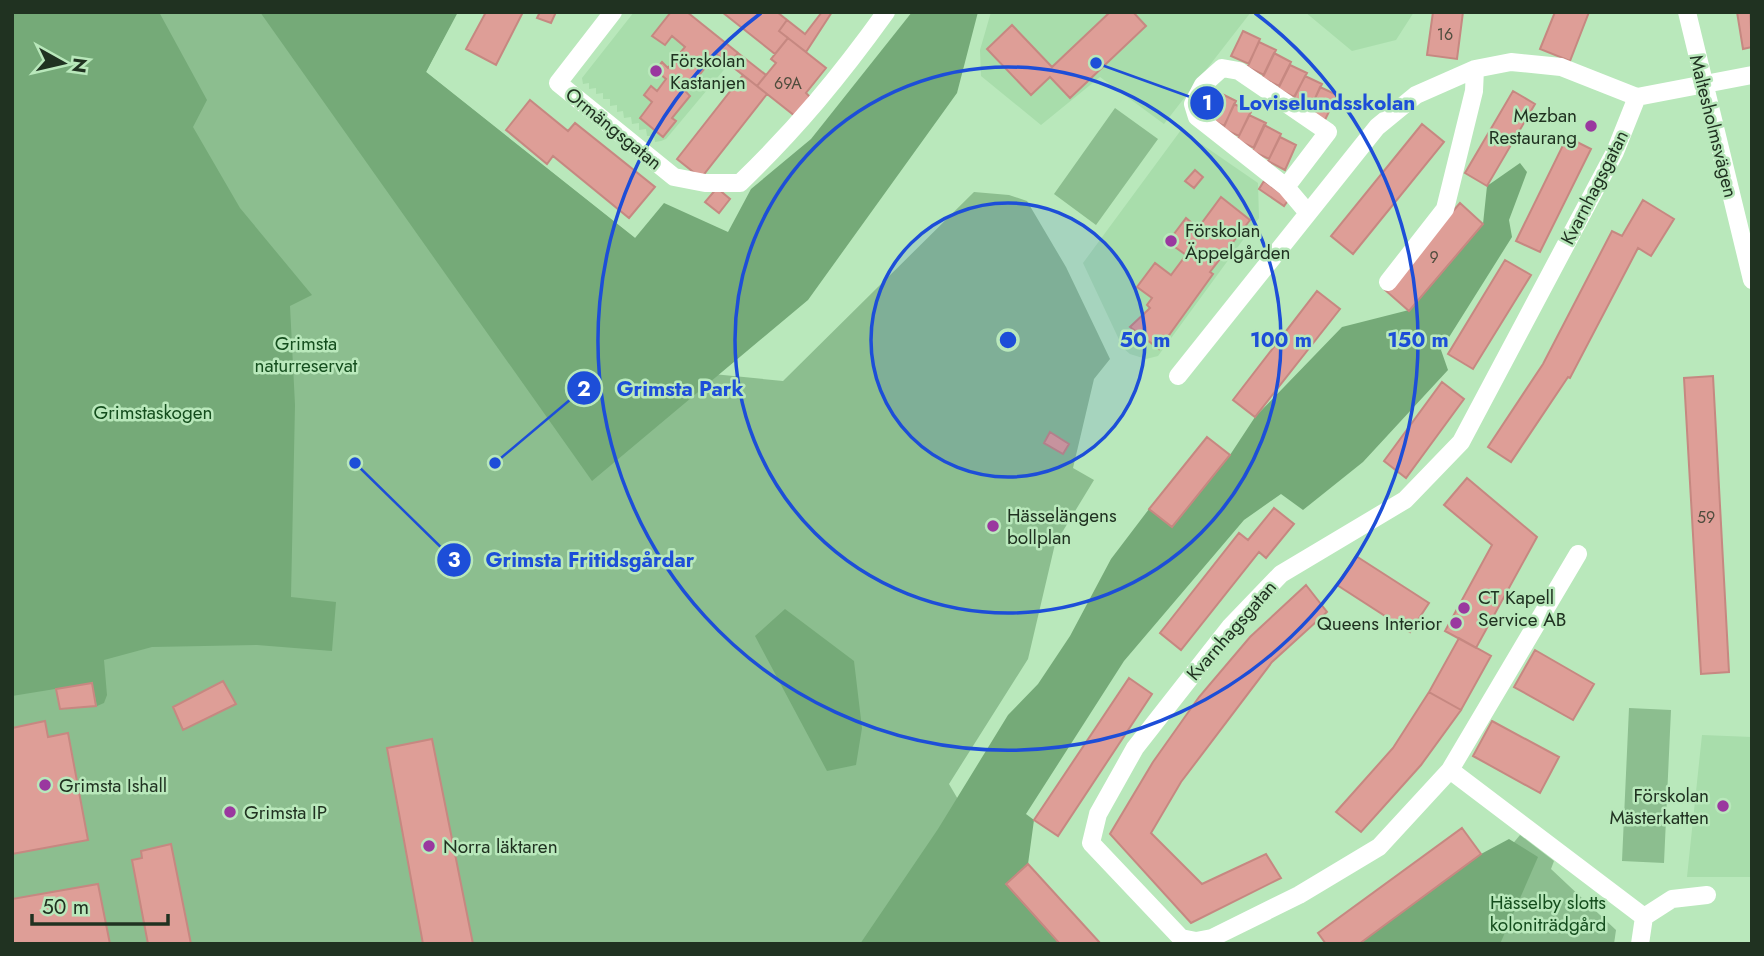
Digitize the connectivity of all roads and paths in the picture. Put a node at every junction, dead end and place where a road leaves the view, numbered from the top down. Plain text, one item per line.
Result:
1 (613, 12) edge
2 (886, 12) edge
3 (1687, 12) edge
4 (1475, 69) junction
5 (1752, 75) edge
6 (1704, 82) junction
7 (1637, 97) junction
8 (1286, 187) junction
9 (1308, 213) junction
10 (1752, 280) edge
11 (1388, 282) dead end
12 (1178, 376) dead end
13 (1578, 554) dead end
14 (1450, 770) junction
15 (1707, 895) dead end
16 (1644, 917) junction
17 (1640, 944) edge

1 - 2 street, Ormängsgatan
3 - 6 street, Maltesholmsvägen
4 - 7 street
4 - 9 street
4 - 11 street
5 - 6 street
6 - 7 street
6 - 10 street, Maltesholmsvägen
7 - 14 street, Kvarnhagsgatan
8 - 8 street
8 - 9 street
9 - 12 street
13 - 14 street, Kvarnhagsgatan
14 - 16 street
15 - 16 street
16 - 17 street

